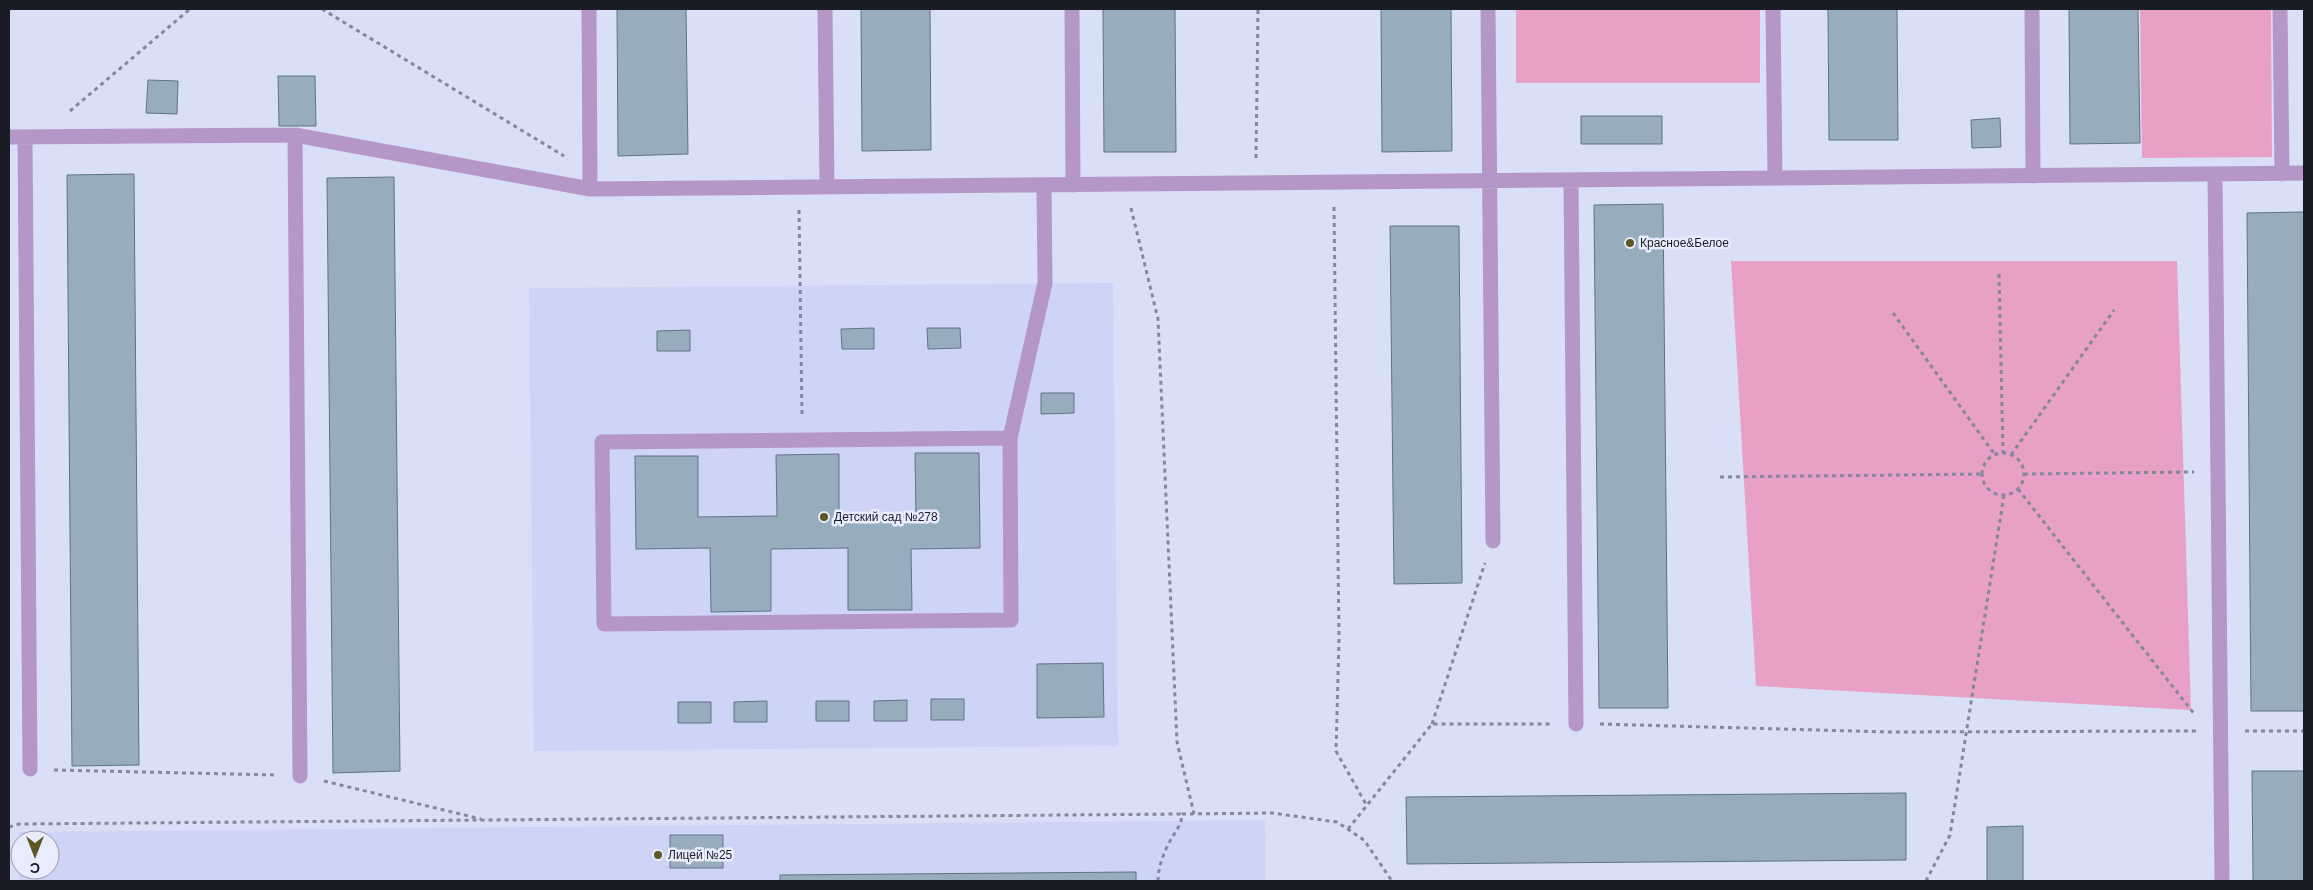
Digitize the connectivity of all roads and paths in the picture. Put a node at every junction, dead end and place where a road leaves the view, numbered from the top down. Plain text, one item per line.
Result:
1 (190, 9) edge
2 (322, 9) edge
3 (589, 9) edge
4 (825, 9) edge
5 (1072, 9) edge
6 (1258, 9) edge
7 (1488, 9) edge
8 (1773, 9) edge
9 (2032, 9) edge
10 (2280, 9) edge
11 (295, 135) junction
12 (9, 137) edge
13 (32, 137) junction
14 (590, 172) junction
15 (2304, 173) edge
16 (2215, 174) junction
17 (2282, 174) junction
18 (2033, 176) junction
19 (1775, 178) junction
20 (1571, 180) junction
21 (1489, 181) junction
22 (1334, 182) junction
23 (1256, 183) junction
24 (1126, 184) junction
25 (1044, 185) junction
26 (1073, 185) junction
27 (799, 187) junction
28 (827, 187) junction
29 (590, 189) junction
30 (2000, 274) dead end
31 (2114, 310) dead end
32 (1893, 313) dead end
33 (1010, 438) junction
34 (802, 440) junction
35 (2003, 453) junction
36 (1995, 455) junction
37 (2011, 455) junction
38 (2218, 472) junction
39 (1983, 474) junction
40 (2024, 474) junction
41 (1720, 477) dead end
42 (2018, 489) junction
43 (2004, 495) junction
44 (1493, 541) joint
45 (1432, 724) junction
46 (1576, 724) junction
47 (2304, 730) edge
48 (2214, 731) junction
49 (1966, 732) junction
50 (30, 769) joint
51 (300, 776) junction
52 (1367, 806) junction
53 (1182, 814) junction
54 (1194, 814) junction
55 (486, 820) junction
56 (9, 827) edge
57 (1348, 830) junction
58 (1158, 881) edge
59 (1392, 881) edge
60 (1926, 881) edge
61 (2222, 881) edge

1 - 13 path
2 - 14 path
3 - 14 lane
4 - 28 lane
5 - 26 lane
6 - 23 path
7 - 21 lane
8 - 19 lane
9 - 18 lane
10 - 17 lane
11 - 13 lane
11 - 29 lane
11 - 51 lane
12 - 13 lane
13 - 50 lane
14 - 29 lane
15 - 17 lane
16 - 17 lane
16 - 18 lane
16 - 38 lane
18 - 19 lane
19 - 20 lane
20 - 21 lane
20 - 46 lane
21 - 22 lane
21 - 44 lane
22 - 23 lane
22 - 52 path
23 - 24 lane
24 - 26 lane
24 - 54 path
25 - 26 lane
25 - 28 lane
25 - 33 lane
27 - 28 lane
27 - 29 lane
27 - 34 path
30 - 35 path
31 - 37 path
32 - 36 path
33 - 34 lane
33 - 34 lane
35 - 36 path
35 - 37 path
36 - 39 path
37 - 40 path
38 - 40 path
38 - 48 lane
39 - 41 path
39 - 43 path
40 - 42 path
42 - 43 path
42 - 48 path
43 - 49 path
44 - 45 path
45 - 46 path
45 - 52 path
46 - 49 path
47 - 48 path
48 - 49 path
48 - 61 lane
49 - 60 path
50 - 51 path
51 - 55 path
52 - 57 path
53 - 54 path
53 - 55 path
53 - 58 path
54 - 57 path
55 - 56 path
57 - 59 path

